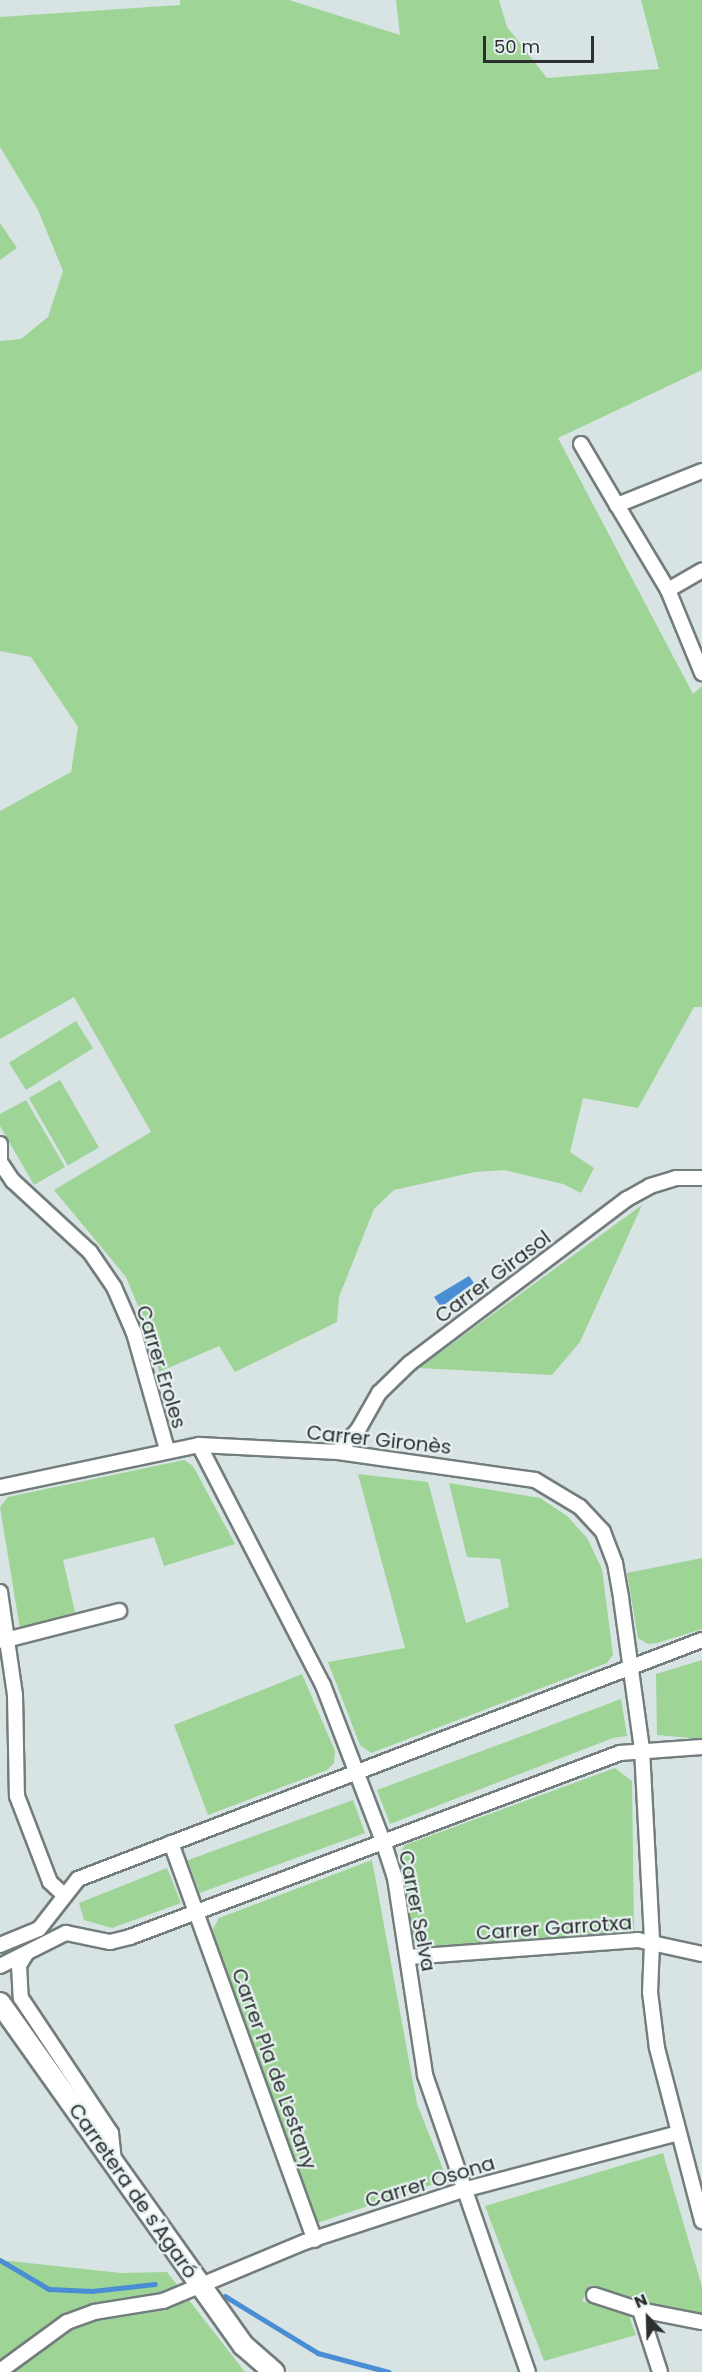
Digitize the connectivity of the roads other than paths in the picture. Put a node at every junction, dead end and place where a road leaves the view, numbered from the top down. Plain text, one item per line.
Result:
1 (581, 444) dead end
2 (702, 471) edge
3 (617, 505) junction
4 (702, 570) edge
5 (668, 590) junction
6 (702, 673) edge
7 (0, 1144) edge
8 (0, 1161) edge
9 (702, 1178) edge
10 (199, 1445) junction
11 (166, 1450) junction
12 (338, 1452) junction
13 (0, 1487) edge
14 (0, 1592) edge
15 (119, 1611) dead end
16 (4, 1640) edge
17 (702, 1640) edge
18 (629, 1665) junction
19 (702, 1747) edge
20 (642, 1749) junction
21 (358, 1771) junction
22 (383, 1840) junction
23 (171, 1843) junction
24 (63, 1894) junction
25 (197, 1911) junction
26 (1, 1943) edge
27 (652, 1943) junction
28 (26, 1954) junction
29 (702, 1954) edge
30 (408, 1957) junction
31 (0, 1966) edge
32 (0, 2003) edge
33 (679, 2133) junction
34 (114, 2164) junction
35 (463, 2190) junction
36 (702, 2221) edge
37 (315, 2240) junction
38 (198, 2284) junction
39 (594, 2295) dead end
40 (640, 2310) junction
41 (702, 2322) edge
42 (0, 2371) edge
43 (274, 2372) edge
44 (528, 2372) edge
45 (660, 2372) edge

1 - 3 street
2 - 3 street
3 - 5 street
4 - 5 street
5 - 6 street
7 - 8 street
8 - 11 street, Carrer Eroles
9 - 12 street, Carrer Girasol
10 - 11 street, Carrer Gironès
10 - 12 street, Carrer Gironès
10 - 21 street, Carrer Selva
11 - 13 street, Carrer Gironès
12 - 18 street, Carrer Gironès
14 - 16 street
15 - 16 street
16 - 24 street
17 - 18 street
18 - 20 street, Carrer Gironès
18 - 21 street
19 - 20 street
20 - 22 street
20 - 27 street, Carrer Gironès
21 - 22 street, Carrer Selva
21 - 23 street
22 - 25 street
22 - 30 street, Carrer Selva
23 - 24 street
23 - 25 street, Carrer Pla de Ľestany
24 - 26 street
25 - 28 street
25 - 37 street, Carrer Pla de Ľestany
27 - 29 street, Carrer Garrotxa
27 - 30 street, Carrer Garrotxa
27 - 33 street
28 - 31 street
28 - 34 street
30 - 35 street, Carrer Selva
32 - 34 street, Carretera de s'Agaró
33 - 35 street, Carrer Osona
33 - 36 street
34 - 38 street, Carretera de s'Agaró
35 - 37 street, Carrer Osona
35 - 44 street, Carrer Selva
37 - 38 street, Carrer Osona
38 - 42 street, Carrer Osona
38 - 43 street, Carretera de s'Agaró
39 - 40 street
40 - 41 street
40 - 45 street

